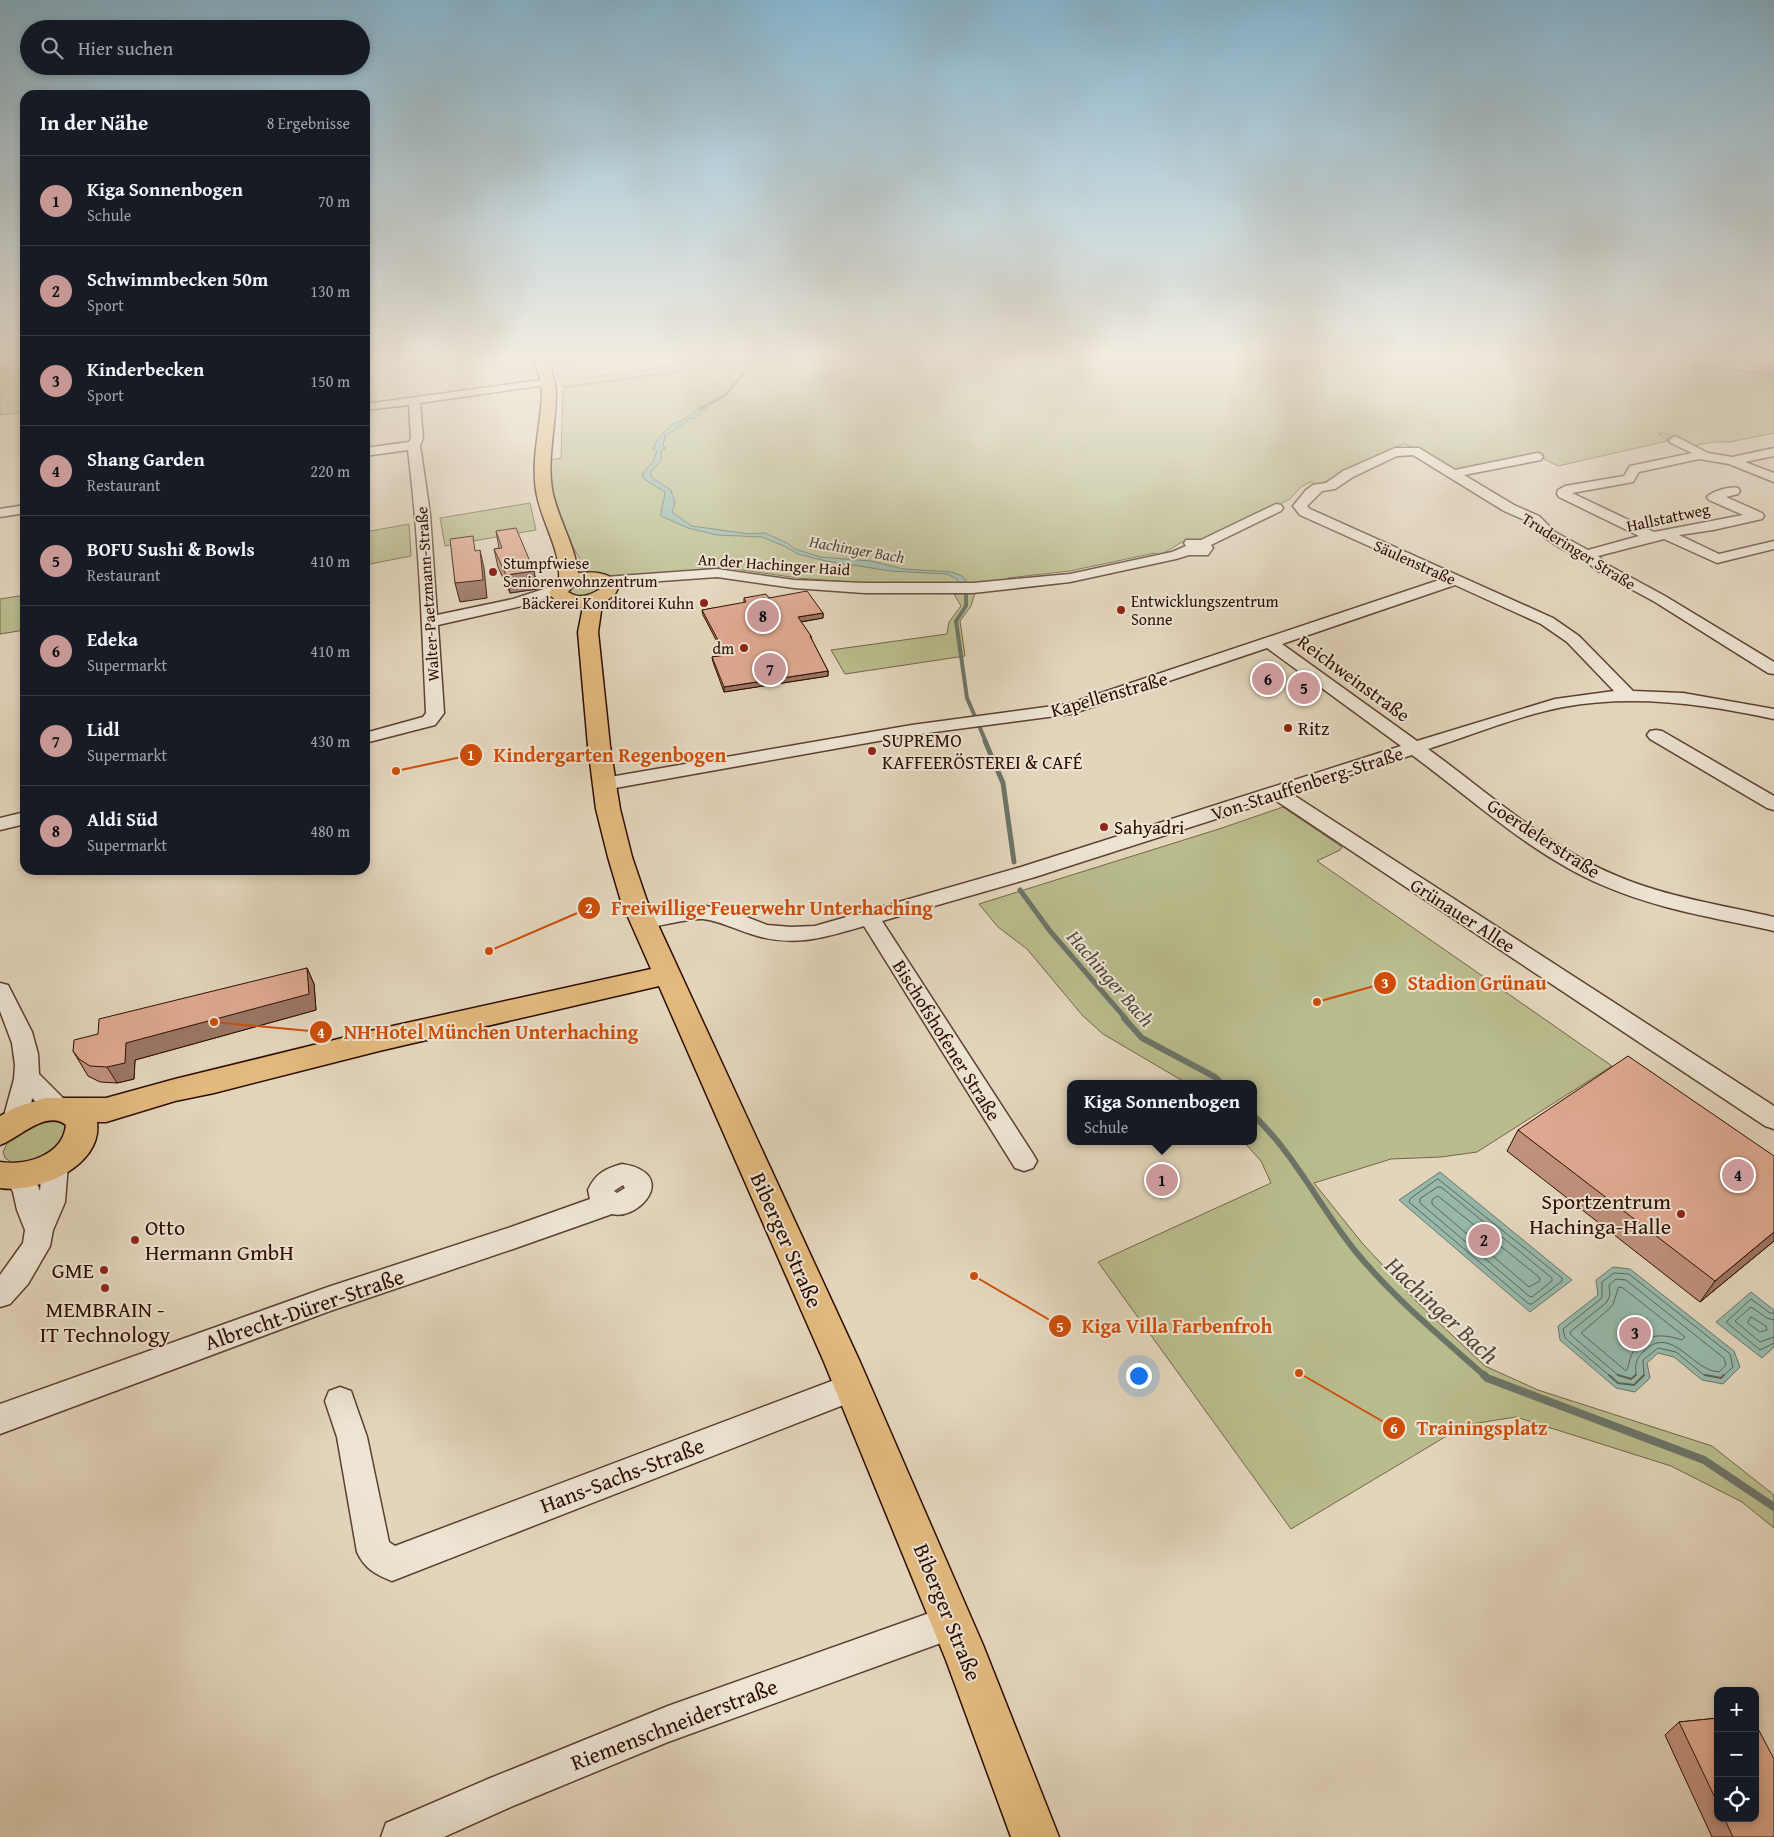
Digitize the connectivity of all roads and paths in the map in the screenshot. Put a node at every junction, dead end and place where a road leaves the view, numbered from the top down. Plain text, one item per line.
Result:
1 (403, 446) edge
2 (414, 446) edge
3 (545, 446) edge
4 (1687, 446) edge
5 (1410, 450) joint
6 (370, 451) edge
7 (1774, 452) edge
8 (1703, 455) junction
9 (1538, 457) dead end
10 (1732, 460) junction
11 (1452, 474) junction
12 (1774, 478) edge
13 (1732, 491) dead end
14 (1276, 508) dead end
15 (20, 510) edge
16 (1774, 512) edge
17 (0, 513) edge
18 (1757, 516) junction
19 (1667, 535) junction
20 (1652, 537) junction
21 (1774, 544) edge
22 (1587, 555) junction
23 (566, 556) junction
24 (1455, 580) junction
25 (600, 587) junction
26 (566, 593) junction
27 (428, 626) junction
28 (588, 632) junction
29 (1269, 642) junction
30 (1774, 668) edge
31 (1628, 695) junction
32 (1774, 714) edge
33 (1656, 735) dead end
34 (370, 737) edge
35 (1414, 748) junction
36 (604, 784) junction
37 (1278, 793) junction
38 (1774, 804) edge
39 (20, 819) edge
40 (0, 824) edge
41 (870, 919) junction
42 (642, 921) junction
43 (1774, 924) edge
44 (666, 975) junction
45 (0, 993) edge
46 (27, 1076) junction
47 (214, 1082) junction
48 (63, 1110) junction
49 (1774, 1119) edge
50 (8, 1127) edge
51 (79, 1142) junction
52 (1024, 1161) dead end
53 (54, 1164) junction
54 (8, 1176) edge
55 (610, 1203) dead end
56 (39, 1230) junction
57 (0, 1295) edge
58 (853, 1387) junction
59 (340, 1401) dead end
60 (0, 1419) edge
61 (952, 1622) junction
62 (400, 1837) edge
63 (1035, 1837) edge

1 - 6 street
2 - 27 street, Walter-Paetzmann-Straße
3 - 23 main road, Biberger Straße
4 - 8 street
5 - 11 street, Truderinger Straße
5 - 24 street, Säulenstraße
7 - 10 street
8 - 10 street
8 - 20 street
9 - 11 street
10 - 12 street
11 - 22 street, Truderinger Straße
13 - 18 street, Hallstattweg
14 - 25 street, An der Hachinger Haid
15 - 17 street
16 - 18 street, Hallstattweg
18 - 19 street, Hallstattweg
19 - 20 street, Hallstattweg
19 - 21 street
20 - 22 street, Hallstattweg
22 - 30 street, Truderinger Straße
23 - 25 main road, Biberger Straße
23 - 26 main road, Biberger Straße
24 - 29 street, Kapellenstraße
24 - 31 street, Säulenstraße
25 - 26 main road
25 - 28 main road, Biberger Straße
26 - 27 street
26 - 28 main road, Biberger Straße
27 - 34 street, Walter-Paetzmann-Straße
28 - 36 main road, Biberger Straße
29 - 35 street, Reichweinstraße
29 - 36 street, Kapellenstraße
31 - 32 street, Von-Stauffenberg-Straße
31 - 35 street, Von-Stauffenberg-Straße
33 - 38 street
35 - 37 street, Von-Stauffenberg-Straße
35 - 43 street, Goerdelerstraße
36 - 42 main road, Biberger Straße
37 - 41 street, Von-Stauffenberg-Straße
37 - 49 street, Grünauer Allee
39 - 40 street
41 - 42 street, Von-Stauffenberg-Straße
41 - 52 street, Bischofshofener Straße
42 - 44 main road, Biberger Straße
44 - 47 main road
44 - 58 main road, Biberger Straße
45 - 46 street
46 - 48 street
46 - 50 street
47 - 48 main road
47 - 51 main road
48 - 50 main road
48 - 51 main road
51 - 53 main road
53 - 54 main road
53 - 56 street
54 - 56 street
55 - 60 street, Albrecht-Dürer-Straße
56 - 57 street
58 - 59 street, Hans-Sachs-Straße
58 - 61 main road, Biberger Straße
61 - 62 street, Riemenschneiderstraße
61 - 63 main road, Biberger Straße

